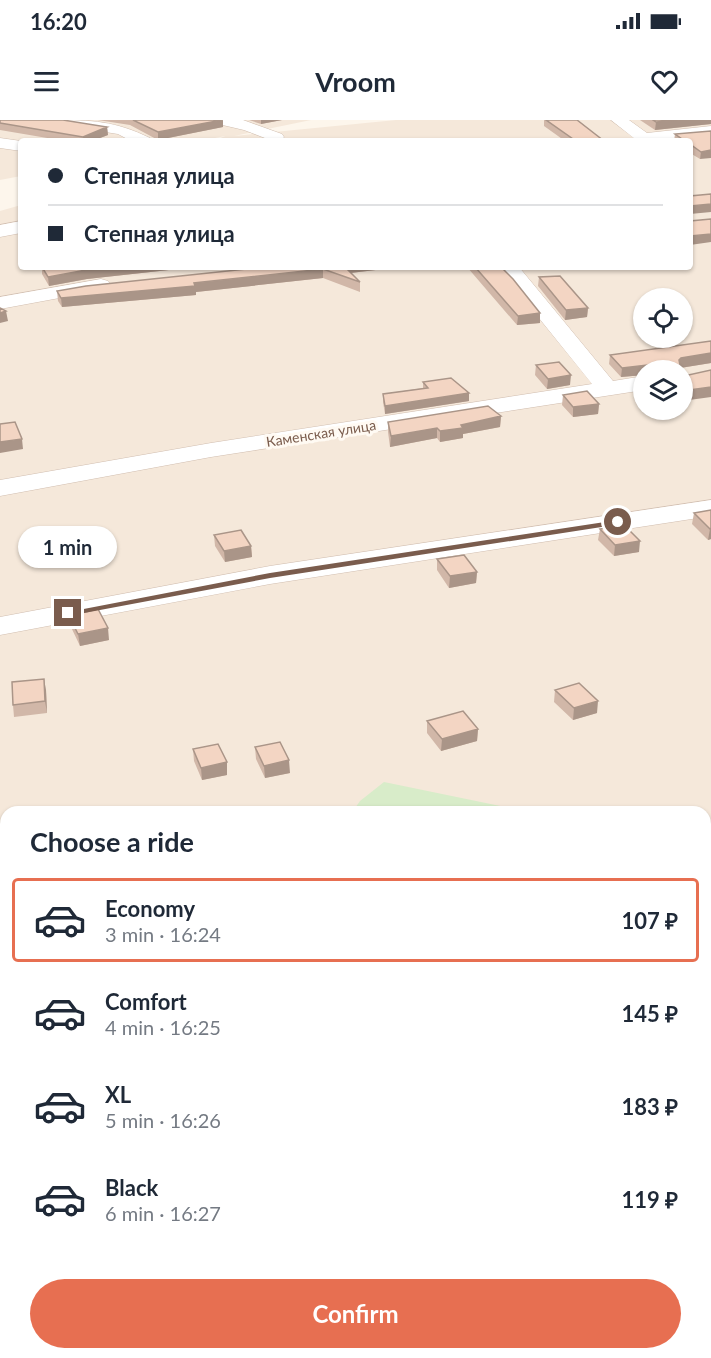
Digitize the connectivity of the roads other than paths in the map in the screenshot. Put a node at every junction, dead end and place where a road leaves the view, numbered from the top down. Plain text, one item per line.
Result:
1 (62, 120) edge
2 (220, 120) edge
3 (619, 120) edge
4 (711, 131) edge
5 (276, 137) dead end
6 (138, 138) edge
7 (642, 138) edge
8 (652, 138) edge
9 (0, 142) edge
10 (18, 145) edge
11 (18, 228) edge
12 (0, 231) edge
13 (510, 270) edge
14 (122, 283) edge
15 (0, 303) edge
16 (633, 385) edge
17 (608, 389) junction
18 (0, 488) edge
19 (711, 508) edge
20 (0, 626) edge

1 - 6 street
2 - 5 street
3 - 7 street
4 - 8 street
9 - 10 street
11 - 12 street
13 - 17 street
14 - 15 street
16 - 17 street, Каменская улица
17 - 18 street, Каменская улица
19 - 20 street

